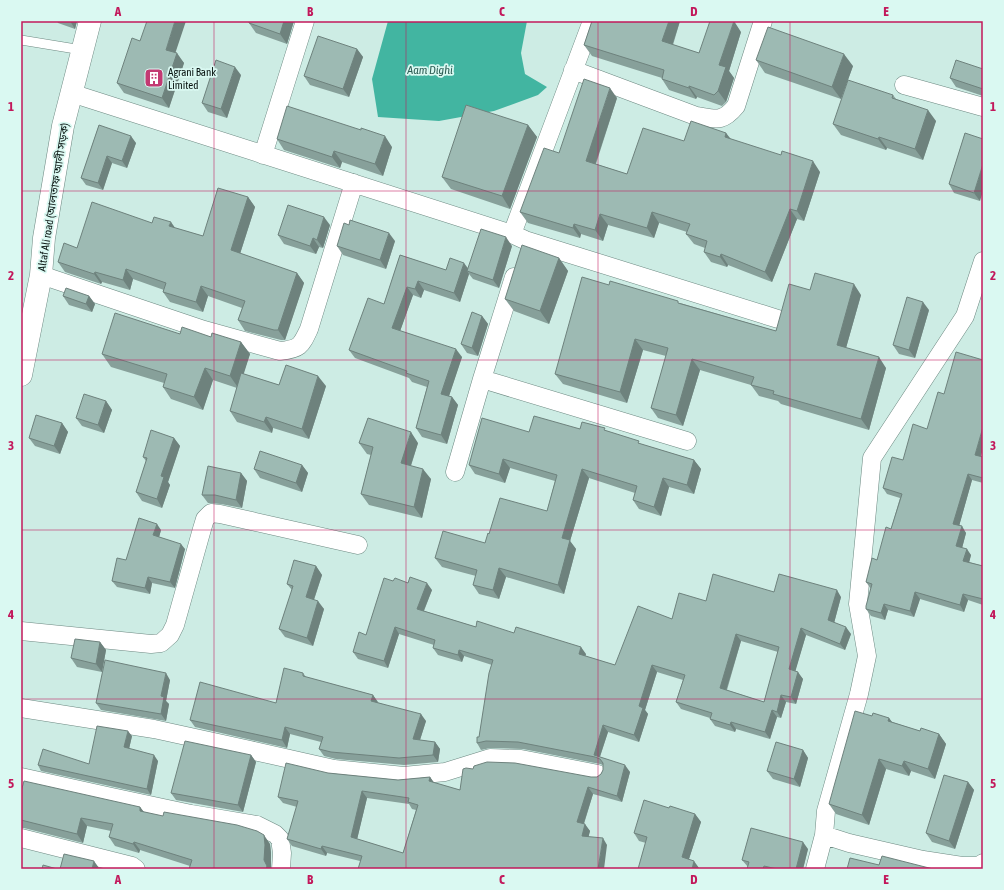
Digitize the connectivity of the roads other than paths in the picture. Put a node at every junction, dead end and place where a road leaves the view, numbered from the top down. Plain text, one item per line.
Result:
1 (90, 21) edge
2 (305, 21) edge
3 (592, 21) edge
4 (763, 21) edge
5 (21, 40) edge
6 (82, 50) junction
7 (573, 70) junction
8 (904, 85) dead end
9 (71, 93) junction
10 (983, 107) edge
11 (263, 155) junction
12 (354, 183) junction
13 (519, 248) junction
14 (983, 261) edge
15 (41, 275) junction
16 (778, 319) edge
17 (21, 375) edge
18 (482, 379) junction
19 (687, 441) dead end
20 (455, 472) dead end
21 (358, 546) dead end
22 (21, 631) edge
23 (21, 708) edge
24 (598, 774) edge
25 (21, 776) edge
26 (824, 835) junction
27 (21, 838) edge
28 (983, 863) edge
29 (136, 869) edge
30 (281, 869) edge
31 (815, 869) edge

1 - 6 main road, Altaf Ali road (আলতাফ আলী সড়ক)
2 - 11 street
3 - 7 street
4 - 7 street
5 - 6 lane
6 - 9 main road, Altaf Ali road (আলতাফ আলী সড়ক)
7 - 13 street
8 - 10 street
9 - 11 street
9 - 15 main road, Altaf Ali road (আলতাফ আলী সড়ক)
11 - 12 street
12 - 13 street
12 - 15 street
13 - 16 street
13 - 18 street
14 - 26 street
15 - 17 main road, Altaf Ali road (আলতাফ আলী সড়ক)
18 - 19 street
18 - 20 street
21 - 22 street
23 - 24 street
25 - 30 street
26 - 28 street
26 - 31 street
27 - 29 street

